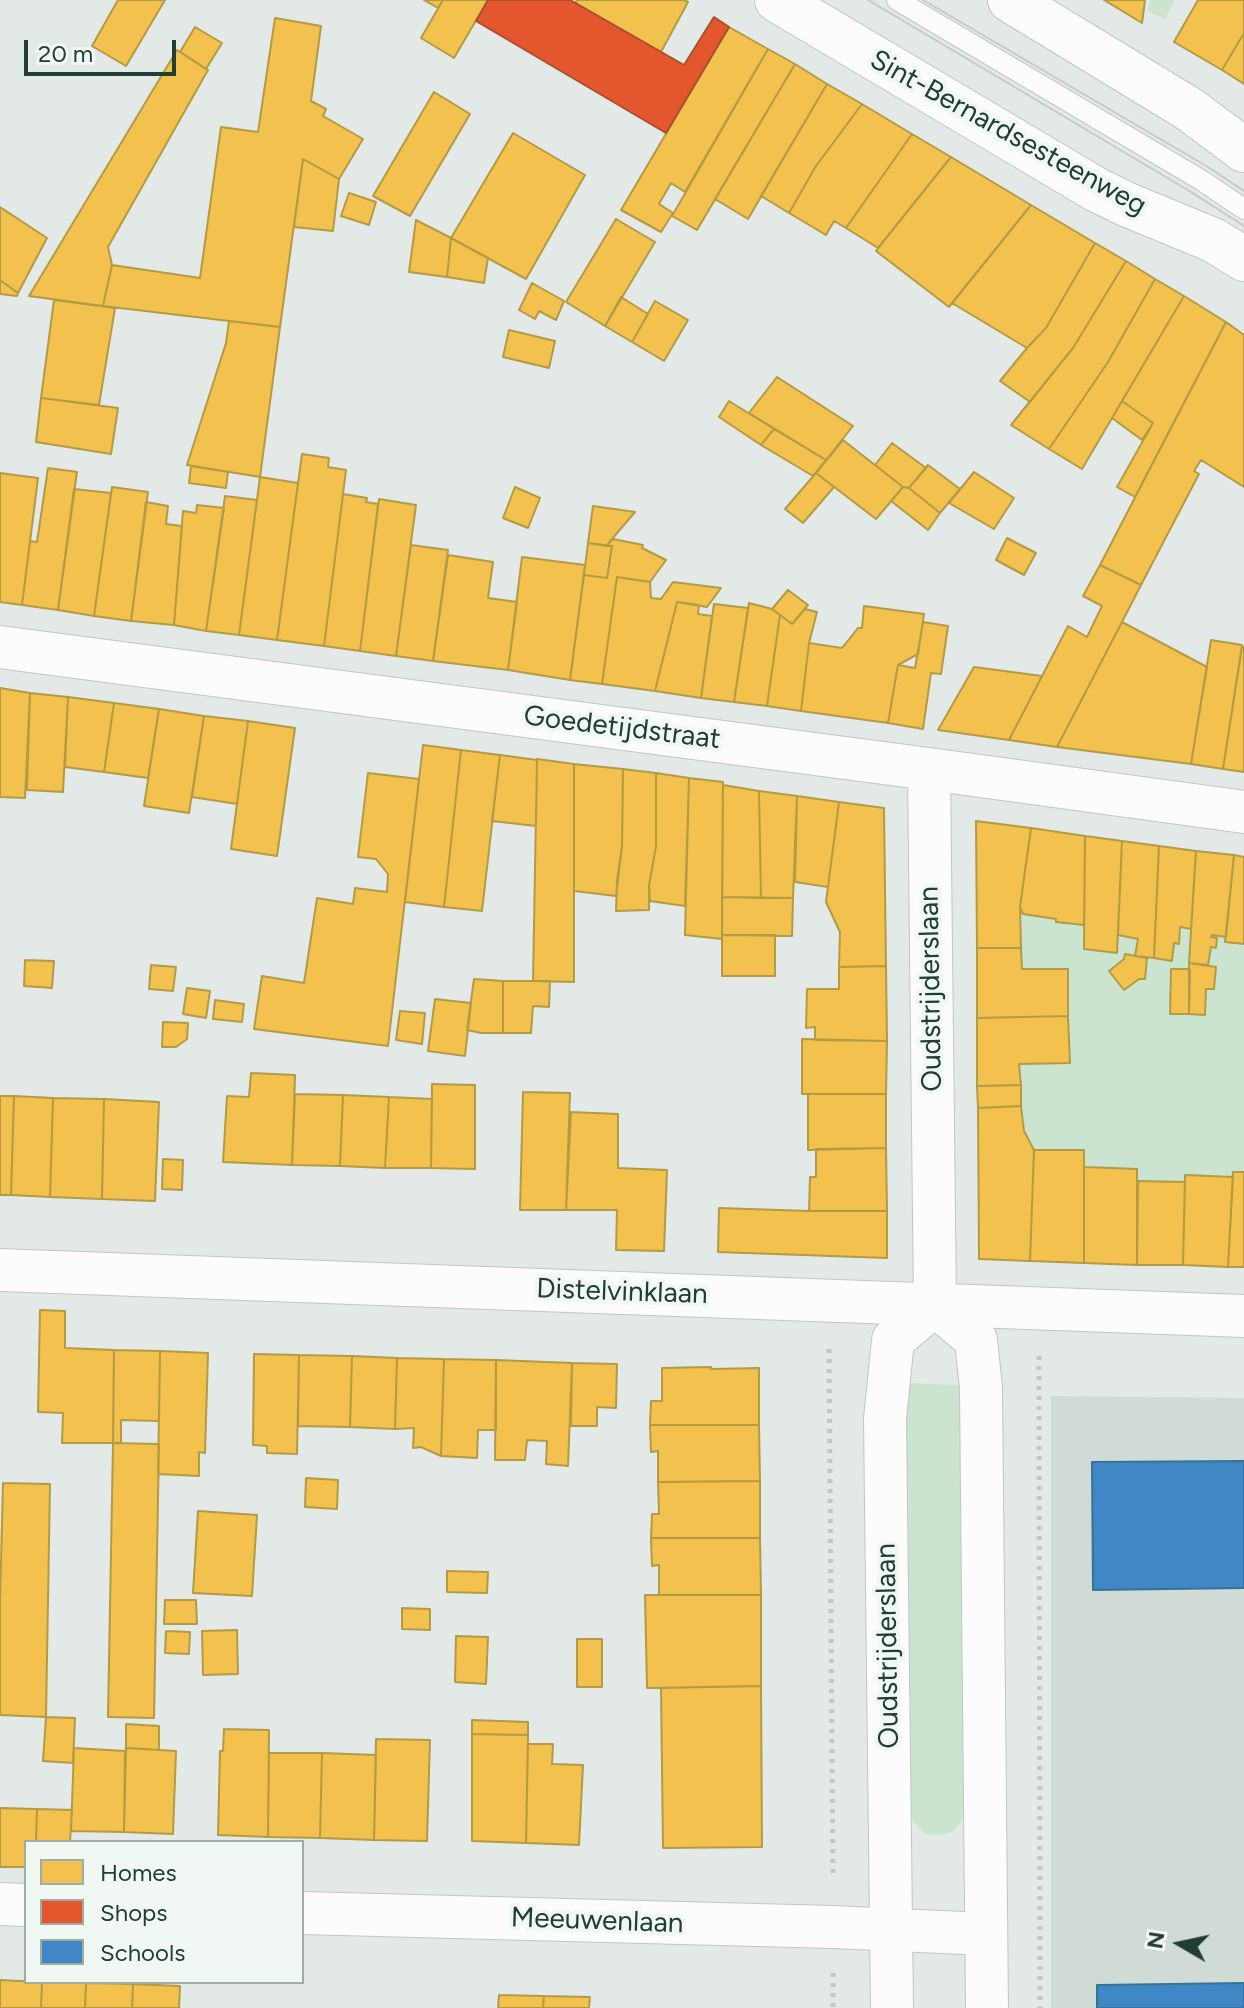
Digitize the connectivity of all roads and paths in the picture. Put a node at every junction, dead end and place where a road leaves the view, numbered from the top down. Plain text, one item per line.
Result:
1 (777, 0) edge
2 (897, 0) edge
3 (1010, 0) edge
4 (1244, 150) edge
5 (1244, 209) edge
6 (1244, 259) edge
7 (0, 647) edge
8 (929, 769) junction
9 (1244, 812) edge
10 (0, 1270) edge
11 (829, 1300) junction
12 (935, 1305) junction
13 (1244, 1316) edge
14 (1054, 1356) dead end
15 (0, 1904) edge
16 (24, 1905) edge
17 (304, 1913) edge
18 (833, 1927) junction
19 (893, 1929) junction
20 (985, 1934) junction
21 (833, 2008) edge
22 (892, 2008) edge
23 (987, 2008) edge
24 (1040, 2008) edge

1 - 6 main road, Sint-Bernardsesteenweg
2 - 5 lane
3 - 4 main road
7 - 8 street, Goedetijdstraat
8 - 9 street, Goedetijdstraat
8 - 12 street, Oudstrijderslaan
10 - 11 street, Distelvinklaan
11 - 12 street, Distelvinklaan
11 - 18 path
12 - 13 street, Distelvinklaan
12 - 19 street, Oudstrijderslaan
12 - 20 street
14 - 24 path
15 - 16 street
17 - 18 street, Meeuwenlaan
18 - 19 street, Meeuwenlaan
18 - 21 path
19 - 20 street, Meeuwenlaan
19 - 22 street, Oudstrijderslaan
20 - 23 street

